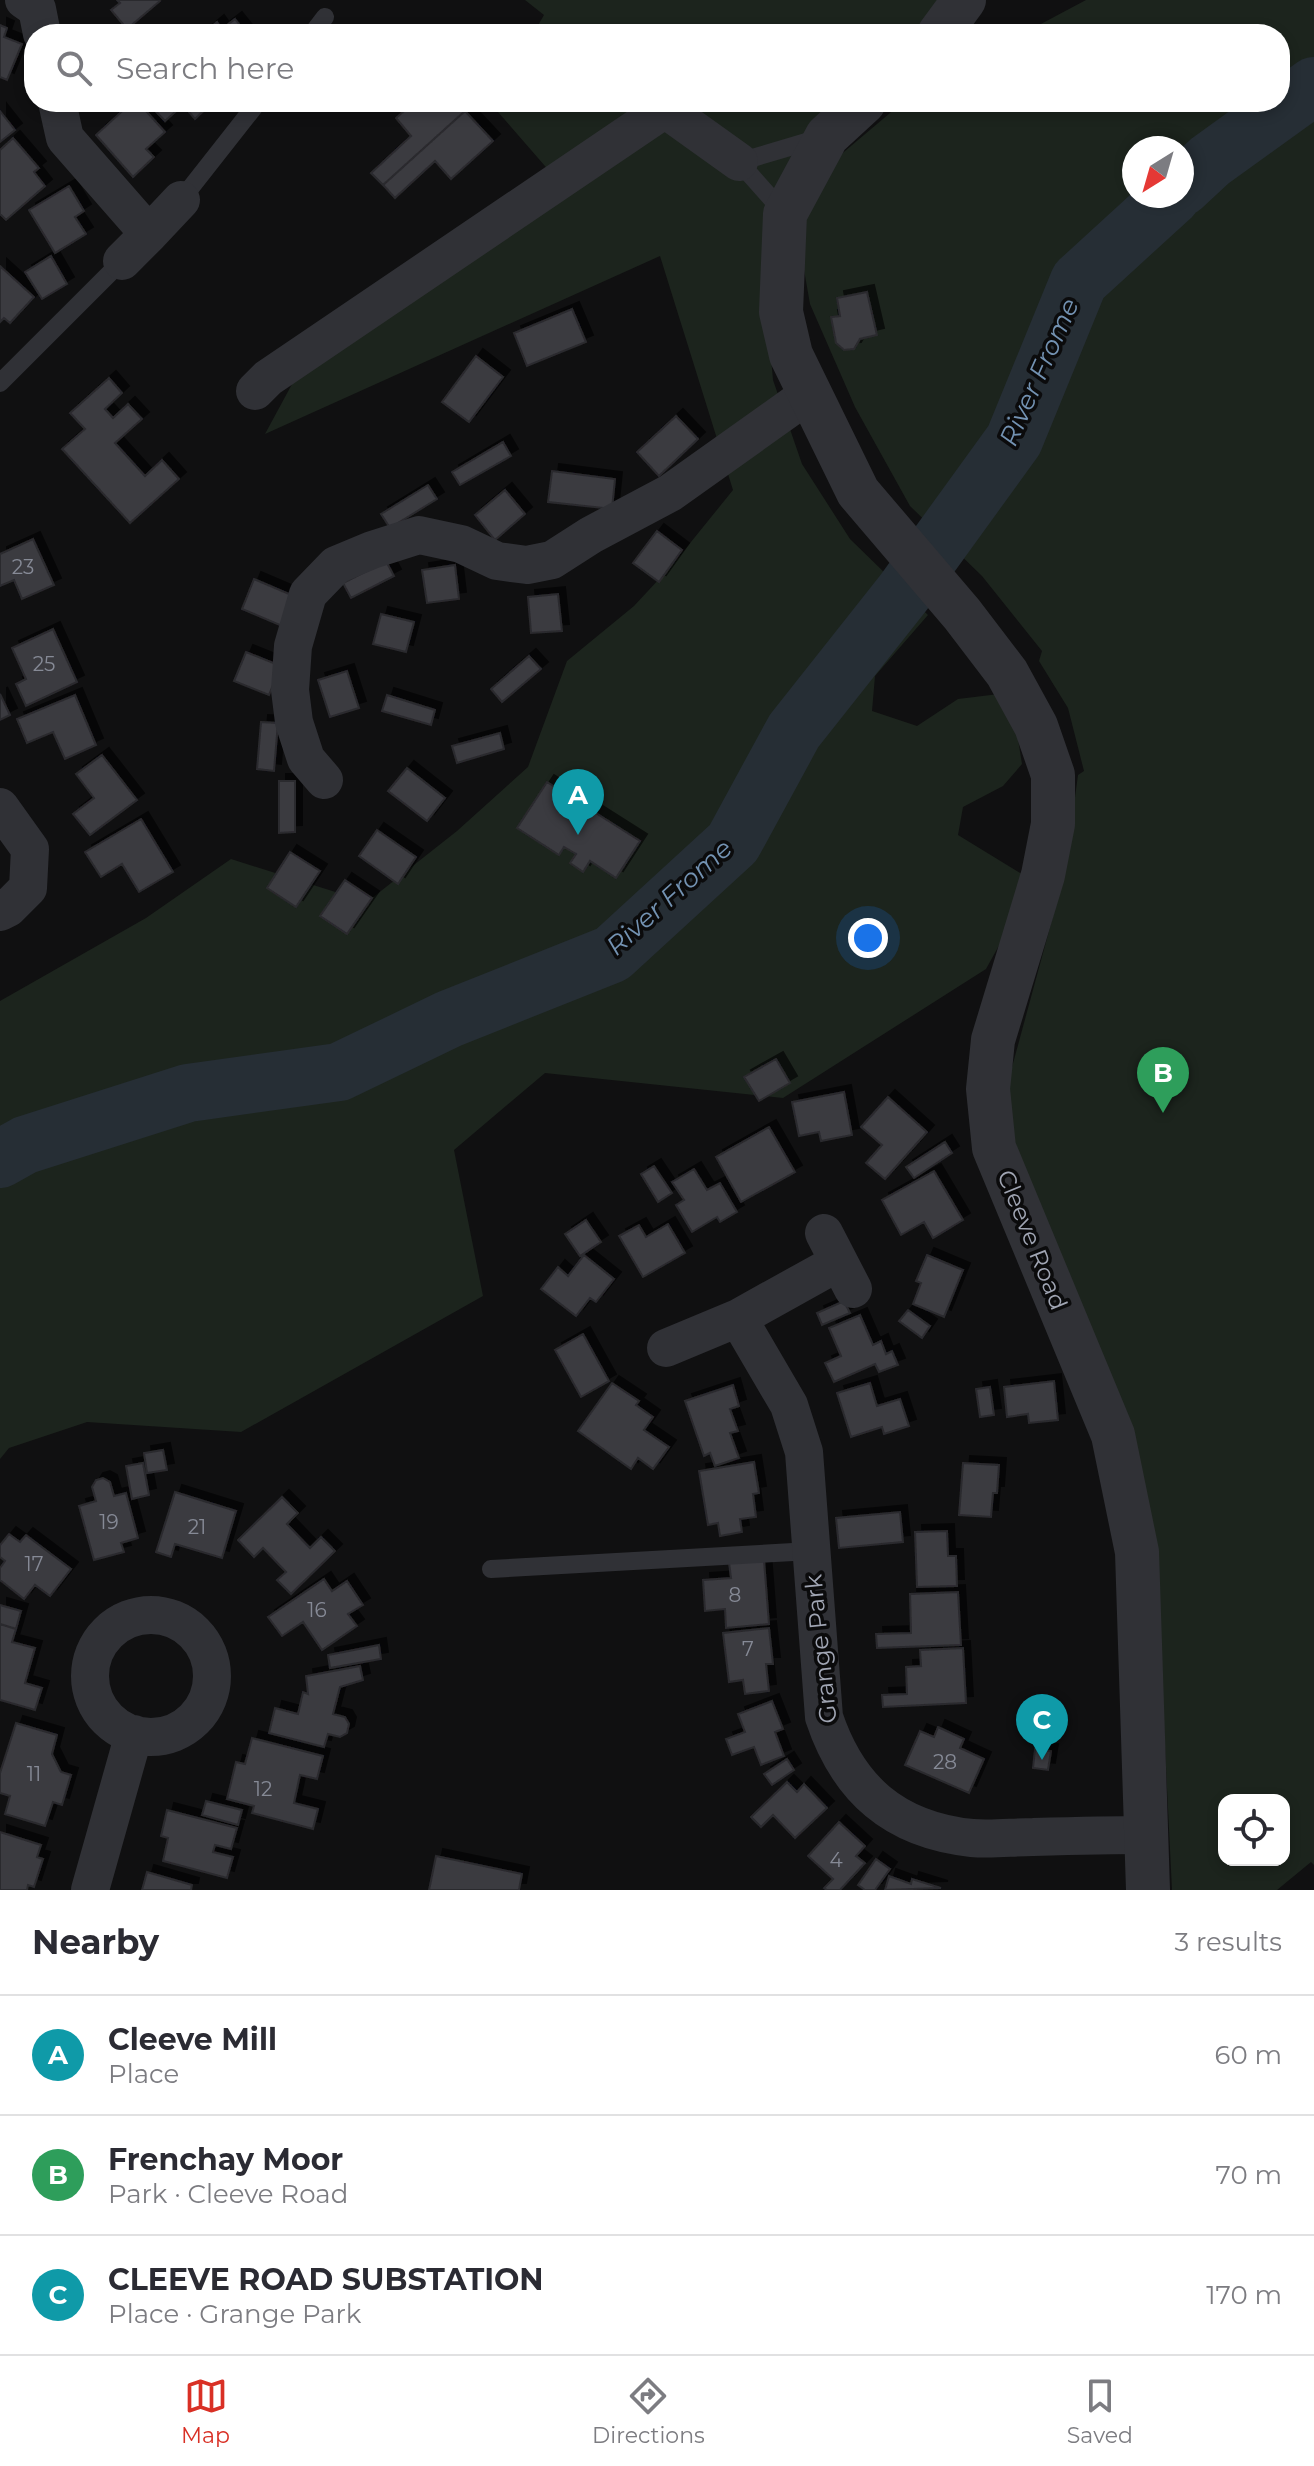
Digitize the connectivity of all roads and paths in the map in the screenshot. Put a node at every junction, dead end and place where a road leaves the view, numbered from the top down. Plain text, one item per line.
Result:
1 (24, 0) edge
2 (964, 0) edge
3 (325, 17) dead end
4 (40, 24) edge
5 (320, 24) edge
6 (946, 24) edge
7 (59, 112) edge
8 (250, 112) edge
9 (661, 112) edge
10 (669, 112) edge
11 (853, 112) edge
12 (827, 136) junction
13 (739, 162) junction
14 (181, 200) joint
15 (785, 214) junction
16 (149, 234) junction
17 (122, 261) joint
18 (0, 383) edge
19 (255, 391) dead end
20 (809, 394) junction
21 (324, 780) dead end
22 (0, 807) edge
23 (0, 912) edge
24 (839, 1261) dead end
25 (738, 1318) junction
26 (666, 1348) dead end
27 (811, 1551) junction
28 (491, 1569) dead end
29 (134, 1734) dead end
30 (1145, 1835) junction
31 (90, 1890) edge
32 (1148, 1890) edge

1 - 4 street
2 - 6 street
3 - 5 lane
7 - 16 street
8 - 14 lane
9 - 19 street
10 - 13 street
11 - 12 street
12 - 13 lane
12 - 15 street
13 - 15 lane
14 - 16 street
15 - 20 street, Cleeve Road
16 - 17 street
17 - 18 lane
20 - 21 street
20 - 30 street, Cleeve Road
22 - 23 street
24 - 25 street
25 - 26 street
25 - 27 street, Grange Park
27 - 28 lane
27 - 30 street, Grange Park
29 - 31 street
30 - 32 street, Cleeve Road

